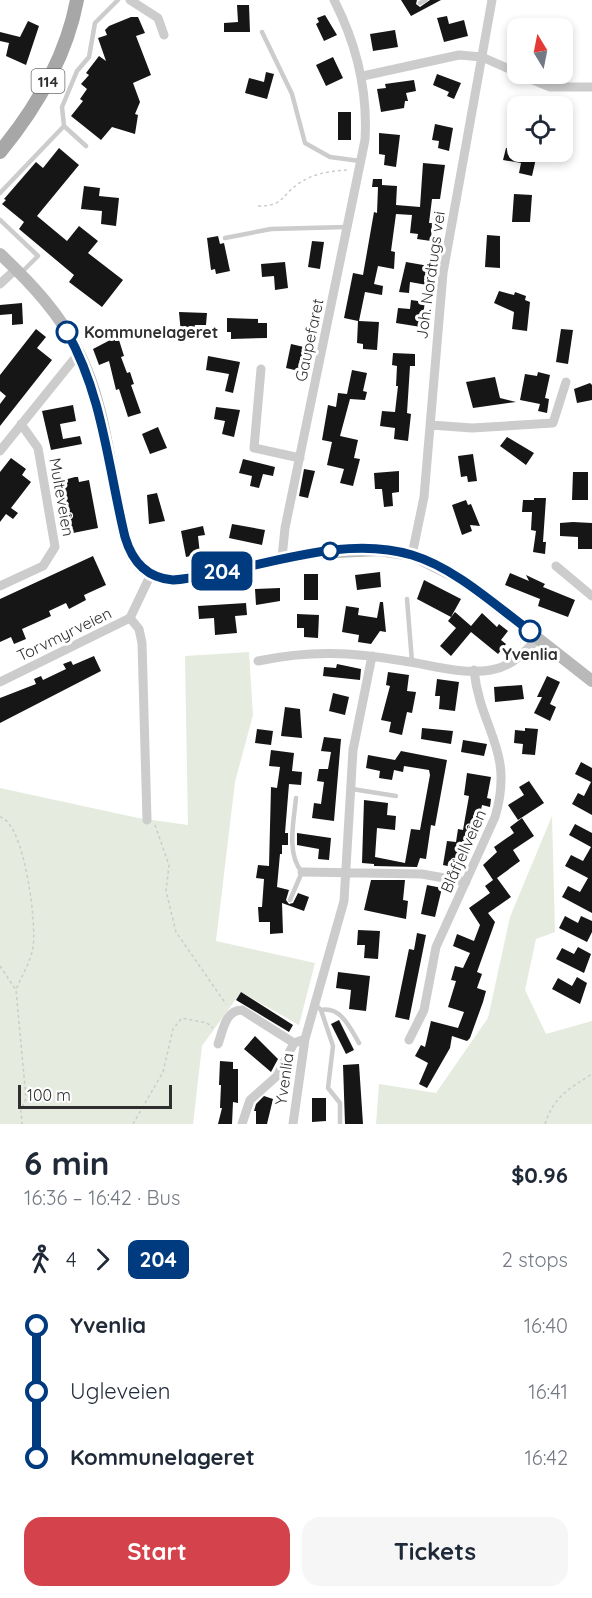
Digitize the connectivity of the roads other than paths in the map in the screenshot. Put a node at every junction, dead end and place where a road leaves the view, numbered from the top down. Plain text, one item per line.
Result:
1 (77, 0) edge
2 (118, 0) edge
3 (130, 0) edge
4 (334, 0) edge
5 (492, 0) edge
6 (262, 32) dead end
7 (164, 35) dead end
8 (483, 57) junction
9 (507, 68) edge
10 (363, 76) junction
11 (543, 84) edge
12 (592, 87) edge
13 (64, 126) junction
14 (86, 146) dead end
15 (0, 152) edge
16 (361, 166) junction
17 (0, 193) edge
18 (0, 220) edge
19 (346, 227) junction
20 (225, 238) dead end
21 (0, 254) edge
22 (18, 271) junction
23 (0, 284) edge
24 (79, 353) junction
25 (261, 369) dead end
26 (566, 382) dead end
27 (21, 424) junction
28 (431, 425) junction
29 (0, 451) edge
30 (300, 459) junction
31 (412, 555) junction
32 (282, 558) junction
33 (556, 566) dead end
34 (151, 574) junction
35 (0, 586) edge
36 (592, 596) edge
37 (407, 599) dead end
38 (130, 618) junction
39 (539, 638) junction
40 (372, 656) junction
41 (258, 660) dead end
42 (412, 662) junction
43 (474, 670) junction
44 (592, 681) edge
45 (0, 682) edge
46 (349, 789) junction
47 (396, 796) dead end
48 (296, 798) dead end
49 (147, 820) road end
50 (347, 871) junction
51 (302, 872) junction
52 (466, 882) junction
53 (290, 900) dead end
54 (314, 1002) junction
55 (321, 1010) junction
56 (220, 1039) road end
57 (305, 1039) junction
58 (409, 1040) dead end
59 (294, 1043) junction
60 (359, 1043) dead end
61 (242, 1124) edge
62 (293, 1124) edge
63 (340, 1124) edge

1 - 15 main road, 114
2 - 13 lane
3 - 7 street
4 - 10 street, Gaupefaret
5 - 8 street, Joh. Nordtugs vei
6 - 16 lane
8 - 9 street
8 - 10 street
8 - 28 street, Joh. Nordtugs vei
10 - 16 street, Gaupefaret
11 - 12 street
13 - 14 lane
13 - 17 lane
16 - 19 street, Gaupefaret
18 - 22 lane
19 - 20 lane
19 - 30 street, Gaupefaret
21 - 22 street
22 - 23 street
22 - 24 street
24 - 27 street
24 - 34 street
25 - 30 street
26 - 28 street
27 - 29 street
27 - 35 street, Multeveien
28 - 31 street, Joh. Nordtugs vei
30 - 32 street, Gaupefaret
31 - 32 street
31 - 39 street
32 - 34 street
33 - 36 street
34 - 38 street, Torvmyrveien
37 - 42 lane
38 - 45 street, Torvmyrveien
38 - 49 street
39 - 43 street
39 - 44 street
40 - 41 street
40 - 42 street
40 - 46 street, Yvenlia
42 - 43 street
43 - 52 street, Blåfjellveien
46 - 47 lane
46 - 50 street, Yvenlia
48 - 51 lane
50 - 51 street
50 - 52 street
50 - 54 street, Yvenlia
51 - 53 lane
52 - 58 street, Blåfjellveien
54 - 55 lane
54 - 57 street, Yvenlia
55 - 60 lane
55 - 63 lane
56 - 59 street, Yvenlia
57 - 59 street, Yvenlia
57 - 62 street, Yvenlia
59 - 61 street, Yvenlia

